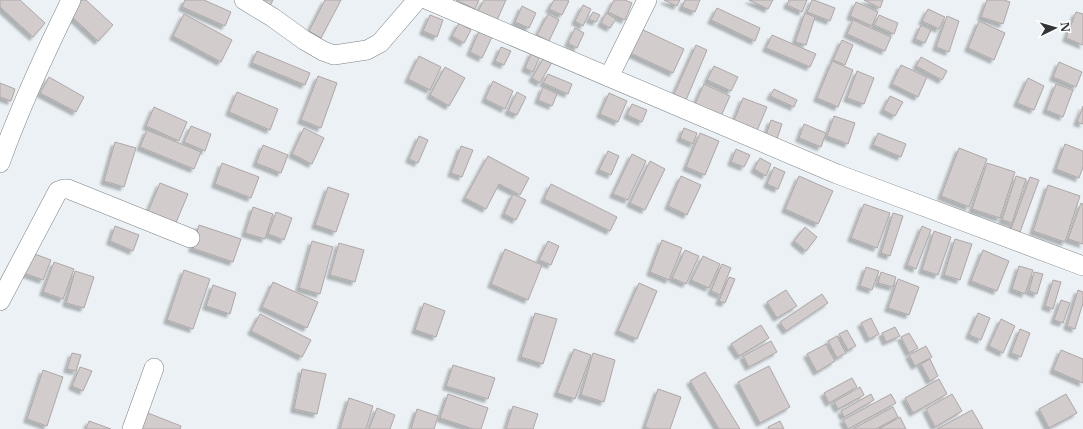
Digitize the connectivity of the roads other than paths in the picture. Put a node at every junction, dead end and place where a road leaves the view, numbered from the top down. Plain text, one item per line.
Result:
1 (71, 0) edge
2 (244, 0) edge
3 (417, 0) edge
4 (428, 0) edge
5 (647, 0) edge
6 (609, 77) junction
7 (0, 163) edge
8 (190, 238) dead end
9 (1083, 266) edge
10 (0, 301) edge
11 (154, 368) dead end
12 (132, 429) edge

1 - 7 street
2 - 3 street
4 - 6 street
5 - 6 street
6 - 9 street
8 - 10 street
11 - 12 street

